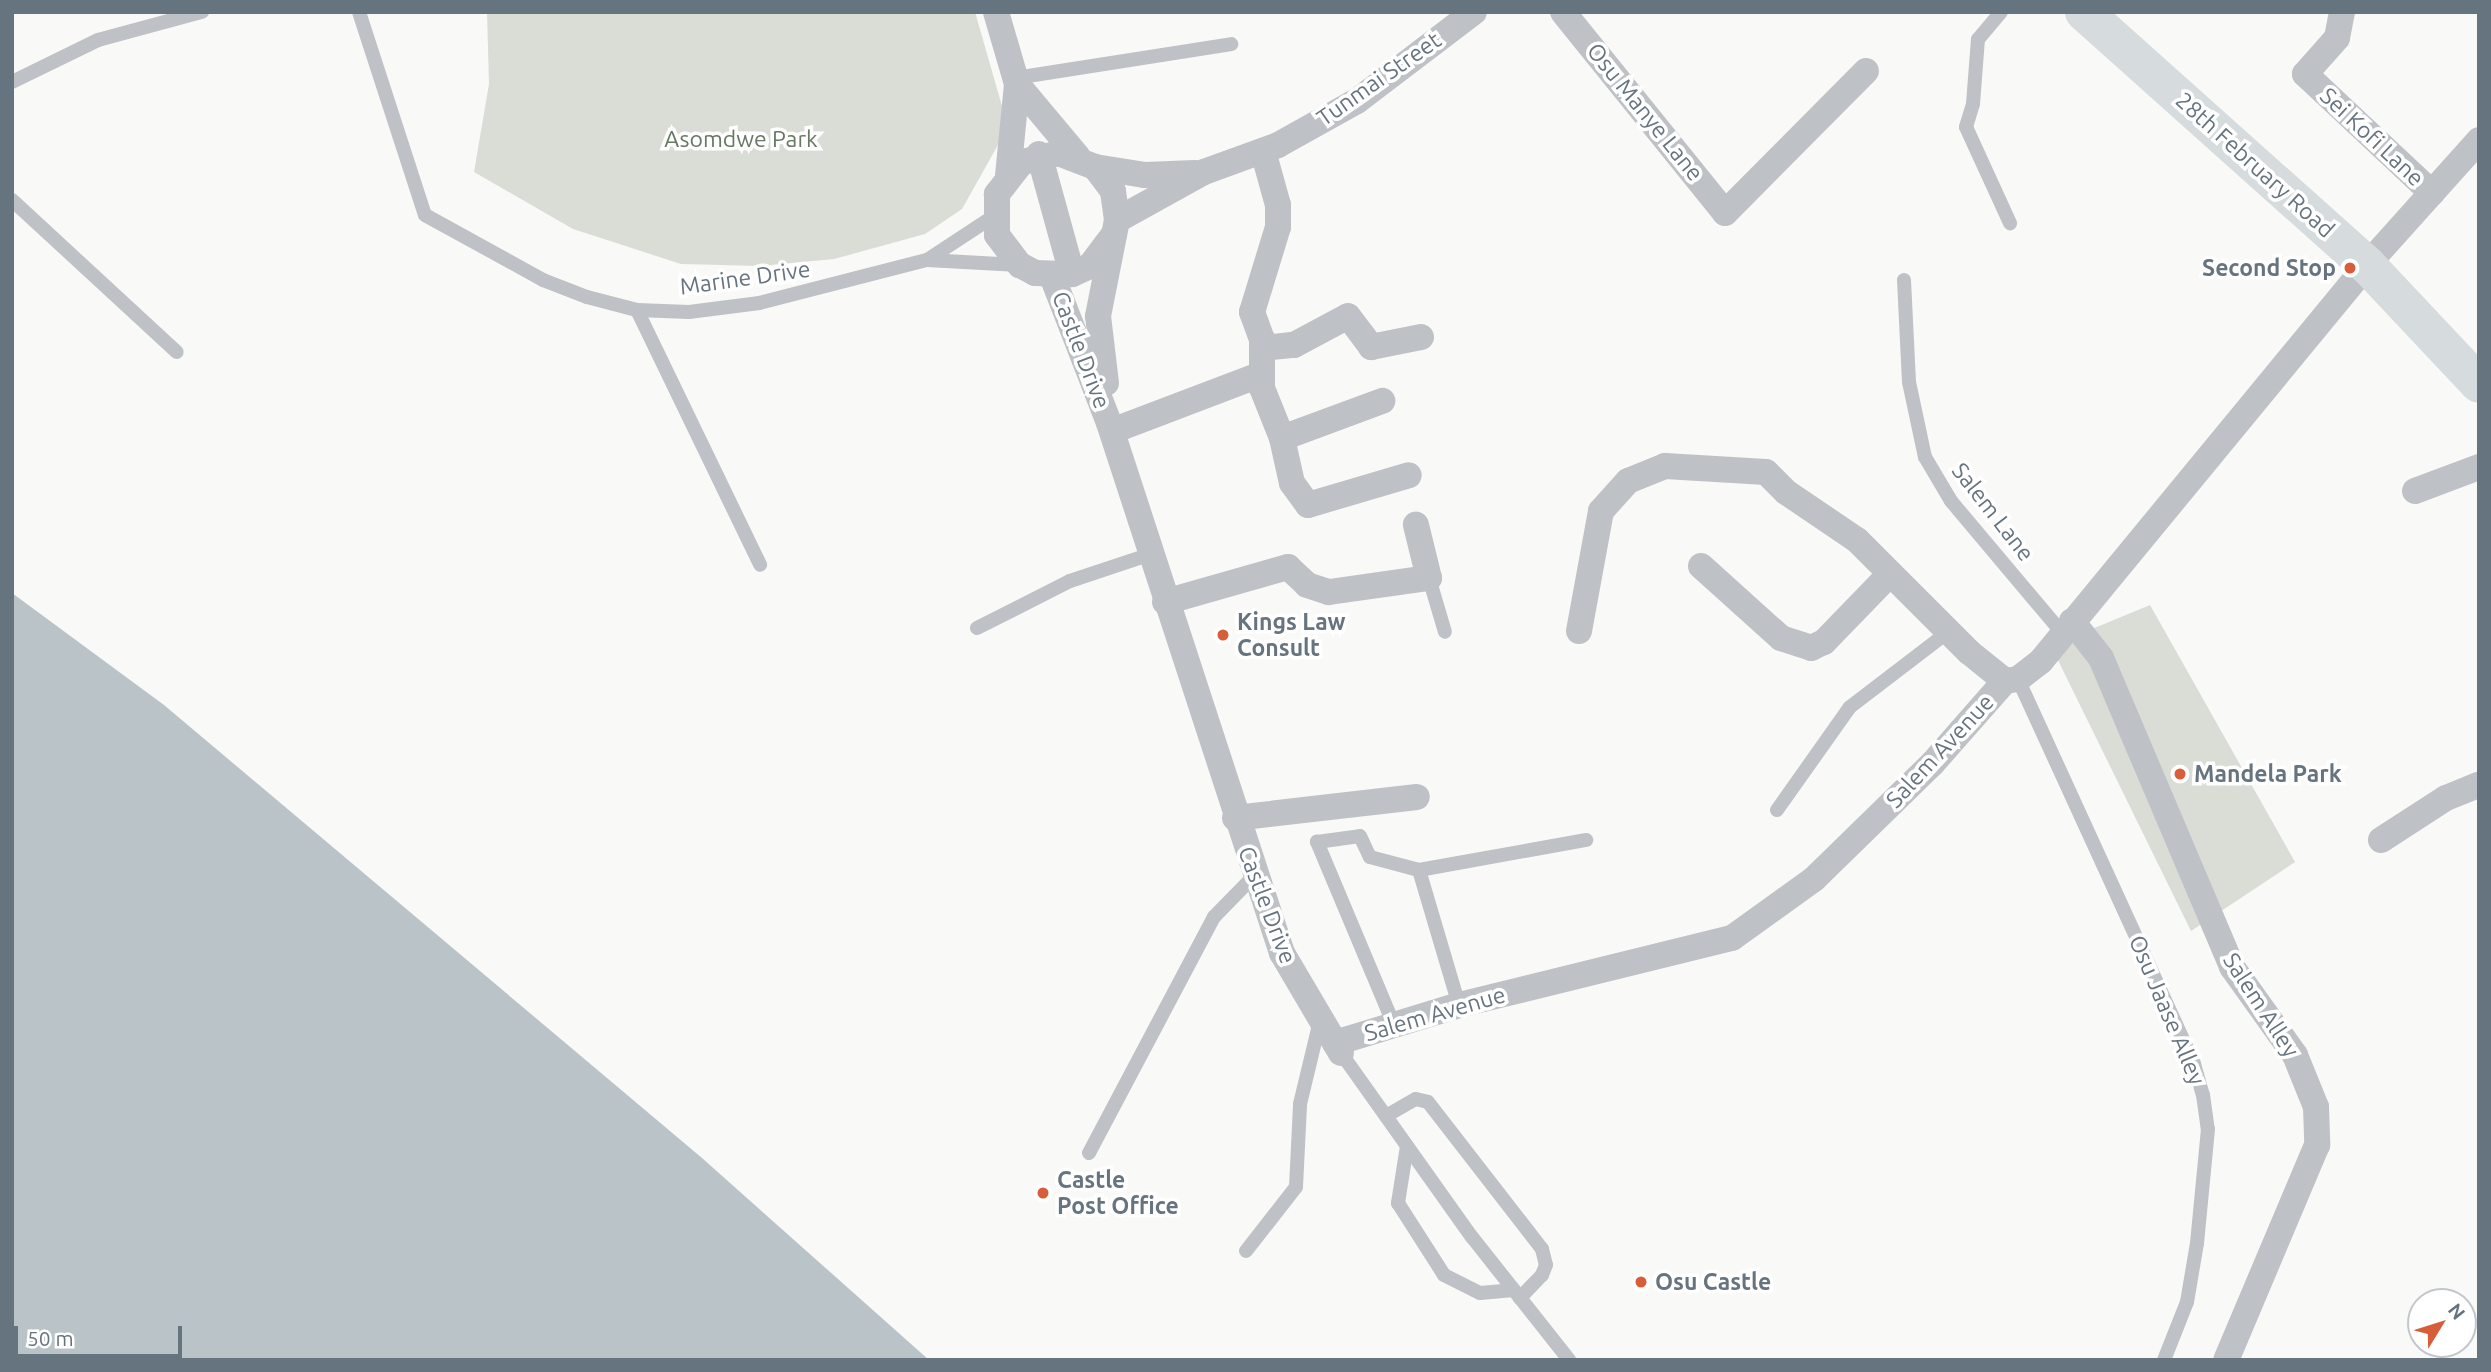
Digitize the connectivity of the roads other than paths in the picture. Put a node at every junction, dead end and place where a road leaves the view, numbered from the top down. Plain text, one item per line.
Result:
1 (202, 12) edge
2 (359, 12) edge
3 (996, 12) edge
4 (1474, 12) edge
5 (1563, 12) edge
6 (2001, 12) edge
7 (2084, 12) edge
8 (2342, 12) edge
9 (1231, 44) dead end
10 (1866, 71) dead end
11 (1016, 81) junction
12 (12, 82) edge
13 (2479, 140) edge
14 (1264, 152) junction
15 (1039, 155) junction
16 (1087, 162) junction
17 (1204, 172) junction
18 (1008, 175) junction
19 (2432, 192) junction
20 (12, 200) edge
21 (994, 216) junction
22 (2010, 223) dead end
23 (1116, 227) junction
24 (927, 260) junction
25 (1020, 265) junction
26 (2367, 265) junction
27 (1062, 275) junction
28 (1904, 280) dead end
29 (637, 310) junction
30 (1421, 337) dead end
31 (177, 352) dead end
32 (1262, 361) junction
33 (2479, 384) edge
34 (1382, 401) dead end
35 (1111, 427) junction
36 (1282, 438) junction
37 (2479, 467) edge
38 (1409, 475) dead end
39 (2415, 491) dead end
40 (1416, 525) dead end
41 (1151, 554) junction
42 (760, 565) dead end
43 (1701, 565) dead end
44 (1889, 575) junction
45 (1429, 579) junction
46 (1165, 602) junction
47 (2067, 627) junction
48 (977, 628) dead end
49 (1579, 631) dead end
50 (1445, 632) dead end
51 (1948, 632) junction
52 (2012, 680) junction
53 (2479, 785) edge
54 (1417, 797) dead end
55 (1777, 810) dead end
56 (1235, 818) junction
57 (1586, 840) dead end
58 (2381, 840) dead end
59 (1419, 870) junction
60 (1254, 876) junction
61 (1460, 1005) junction
62 (1320, 1021) junction
63 (1394, 1025) junction
64 (1338, 1048) junction
65 (1386, 1116) junction
66 (1407, 1146) junction
67 (1089, 1153) dead end
68 (1246, 1251) dead end
69 (1517, 1294) junction
70 (1569, 1360) edge
71 (2164, 1360) edge
72 (2226, 1360) edge

1 - 12 lane
2 - 29 lane, Marine Drive
3 - 11 street
4 - 14 street, Tunmai Street
5 - 10 street, Osu Manye Lane
6 - 22 lane
7 - 26 main road, 28th February Road
8 - 19 street, Sei Kofi Lane
9 - 11 lane
11 - 16 street
11 - 18 street
13 - 19 street, Salem Avenue
14 - 17 street, Tunmai Street
14 - 32 street
15 - 16 street, Tunmai Street
15 - 18 street
15 - 27 street, Castle Drive
16 - 17 street, Tunmai Street
16 - 23 street
17 - 23 street, Tunmai Street
18 - 21 street
19 - 26 street, Salem Avenue
20 - 31 lane
21 - 24 lane, Marine Drive
21 - 25 street
23 - 27 street
23 - 35 street, Castle Drive
24 - 25 lane, Marine Drive
24 - 29 lane, Marine Drive
25 - 27 street
26 - 33 main road, 28th February Road
26 - 47 street, Salem Avenue
27 - 35 street, Castle Drive
28 - 47 lane, Salem Lane
29 - 42 lane
30 - 32 street
32 - 35 street
32 - 36 street
34 - 36 street
35 - 41 street, Castle Drive
36 - 38 street
37 - 39 street
40 - 45 street
41 - 46 street, Castle Drive
41 - 48 lane
43 - 44 street
44 - 49 street, Osu Jaase Alley
44 - 51 street, Osu Jaase Alley
45 - 46 street
45 - 50 lane
46 - 56 street, Castle Drive
47 - 52 street, Salem Avenue
47 - 72 street, Salem Alley
51 - 52 street, Osu Jaase Alley
51 - 55 lane
52 - 61 street, Salem Avenue
52 - 71 lane, Osu Jaase Alley
53 - 58 street
54 - 56 street
56 - 60 street, Castle Drive
57 - 59 lane
59 - 61 lane
59 - 63 lane
60 - 62 street, Castle Drive
60 - 67 lane
61 - 63 street, Salem Avenue
62 - 64 street, Castle Drive
62 - 68 lane
63 - 64 street, Salem Avenue
64 - 65 lane, Castle Drive
65 - 66 lane, Castle Drive
65 - 69 lane
66 - 69 lane, Castle Drive
66 - 69 lane
69 - 70 lane, Castle Drive

